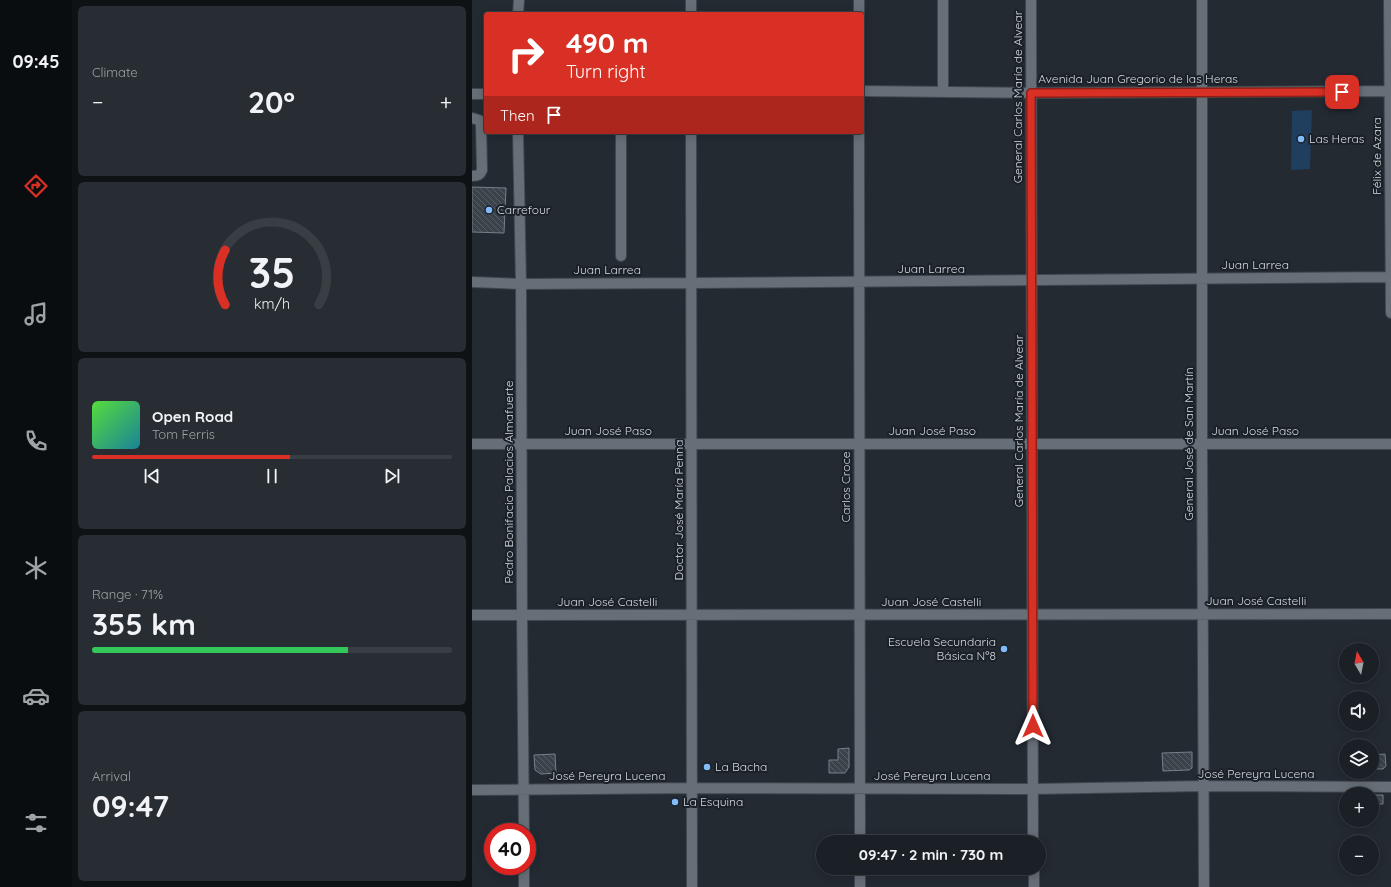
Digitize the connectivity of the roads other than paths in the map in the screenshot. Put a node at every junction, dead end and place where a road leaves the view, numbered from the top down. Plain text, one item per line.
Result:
1 (519, 0) edge
2 (691, 0) edge
3 (859, 0) edge
4 (943, 0) edge
5 (1031, 0) edge
6 (1202, 0) edge
7 (1389, 0) edge
8 (518, 12) edge
9 (691, 12) edge
10 (859, 12) edge
11 (864, 91) edge
12 (943, 92) junction
13 (1202, 92) junction
14 (1390, 92) edge
15 (1031, 93) junction
16 (472, 94) edge
17 (484, 94) edge
18 (472, 118) edge
19 (518, 134) edge
20 (620, 134) edge
21 (691, 134) edge
22 (859, 134) edge
23 (472, 176) edge
24 (621, 256) dead end
25 (1391, 277) edge
26 (1202, 279) junction
27 (1032, 281) junction
28 (472, 282) edge
29 (858, 282) junction
30 (692, 283) junction
31 (521, 284) junction
32 (1391, 313) edge
33 (472, 444) edge
34 (521, 444) junction
35 (692, 444) junction
36 (859, 444) junction
37 (1032, 444) junction
38 (1202, 444) junction
39 (1391, 444) edge
40 (1203, 613) junction
41 (1033, 614) junction
42 (1391, 614) edge
43 (472, 615) edge
44 (522, 615) junction
45 (693, 615) junction
46 (860, 615) junction
47 (1203, 786) junction
48 (1391, 787) edge
49 (693, 788) junction
50 (860, 789) junction
51 (1033, 789) junction
52 (472, 790) edge
53 (524, 790) junction
54 (524, 823) edge
55 (860, 835) edge
56 (1033, 835) edge
57 (524, 875) edge
58 (860, 875) edge
59 (1034, 875) edge
60 (524, 887) edge
61 (692, 887) edge
62 (860, 887) edge
63 (1034, 887) edge
64 (1204, 887) edge

1 - 8 street
2 - 9 street
3 - 10 street
4 - 12 street
5 - 15 street, General Carlos María de Alvear
6 - 13 street, General José de San Martín
7 - 14 street, Félix de Azara
11 - 12 street, Avenida Juan Gregorio de las Heras
12 - 15 street, Avenida Juan Gregorio de las Heras
13 - 14 street, Avenida Juan Gregorio de las Heras
13 - 15 street, Avenida Juan Gregorio de las Heras
13 - 26 street, General José de San Martín
14 - 25 street, Félix de Azara
15 - 27 street, General Carlos María de Alvear
16 - 17 street
18 - 23 street
19 - 31 street, Pedro Bonifacio Palacios Almafuerte
20 - 24 street
21 - 30 street, Doctor José María Penna
22 - 29 street, Carlos Croce
25 - 26 street, Juan Larrea
25 - 32 street, Félix de Azara
26 - 27 street, Juan Larrea
26 - 38 street, General José de San Martín
27 - 29 street, Juan Larrea
27 - 37 street, General Carlos María de Alvear
28 - 31 street, Juan Larrea
29 - 30 street, Juan Larrea
29 - 36 street, Carlos Croce
30 - 31 street, Juan Larrea
30 - 35 street, Doctor José María Penna
31 - 34 street, Pedro Bonifacio Palacios Almafuerte
33 - 34 street, Juan José Paso
34 - 35 street, Juan José Paso
34 - 44 street, Pedro Bonifacio Palacios Almafuerte
35 - 36 street, Juan José Paso
35 - 45 street, Doctor José María Penna
36 - 37 street, Juan José Paso
36 - 46 street, Carlos Croce
37 - 38 street, Juan José Paso
37 - 41 street, General Carlos María de Alvear
38 - 39 street, Juan José Paso
38 - 40 street, General José de San Martín
40 - 41 street, Juan José Castelli
40 - 42 street, Juan José Castelli
40 - 47 street, General José de San Martín
41 - 46 street, Juan José Castelli
41 - 51 street, General Carlos María de Alvear
43 - 44 street, Juan José Castelli
44 - 45 street, Juan José Castelli
44 - 53 street, Pedro Bonifacio Palacios Almafuerte
45 - 46 street, Juan José Castelli
45 - 49 street, Doctor José María Penna
46 - 50 street, Carlos Croce
47 - 48 street, José Pereyra Lucena
47 - 51 street, José Pereyra Lucena
47 - 64 street, General José de San Martín
49 - 50 street, José Pereyra Lucena
49 - 53 street, José Pereyra Lucena
49 - 61 street, Doctor José María Penna
50 - 51 street, José Pereyra Lucena
50 - 55 street, Carlos Croce
51 - 56 street, General Carlos María de Alvear
52 - 53 street, José Pereyra Lucena
53 - 54 street, Pedro Bonifacio Palacios Almafuerte
57 - 60 street
58 - 62 street
59 - 63 street

